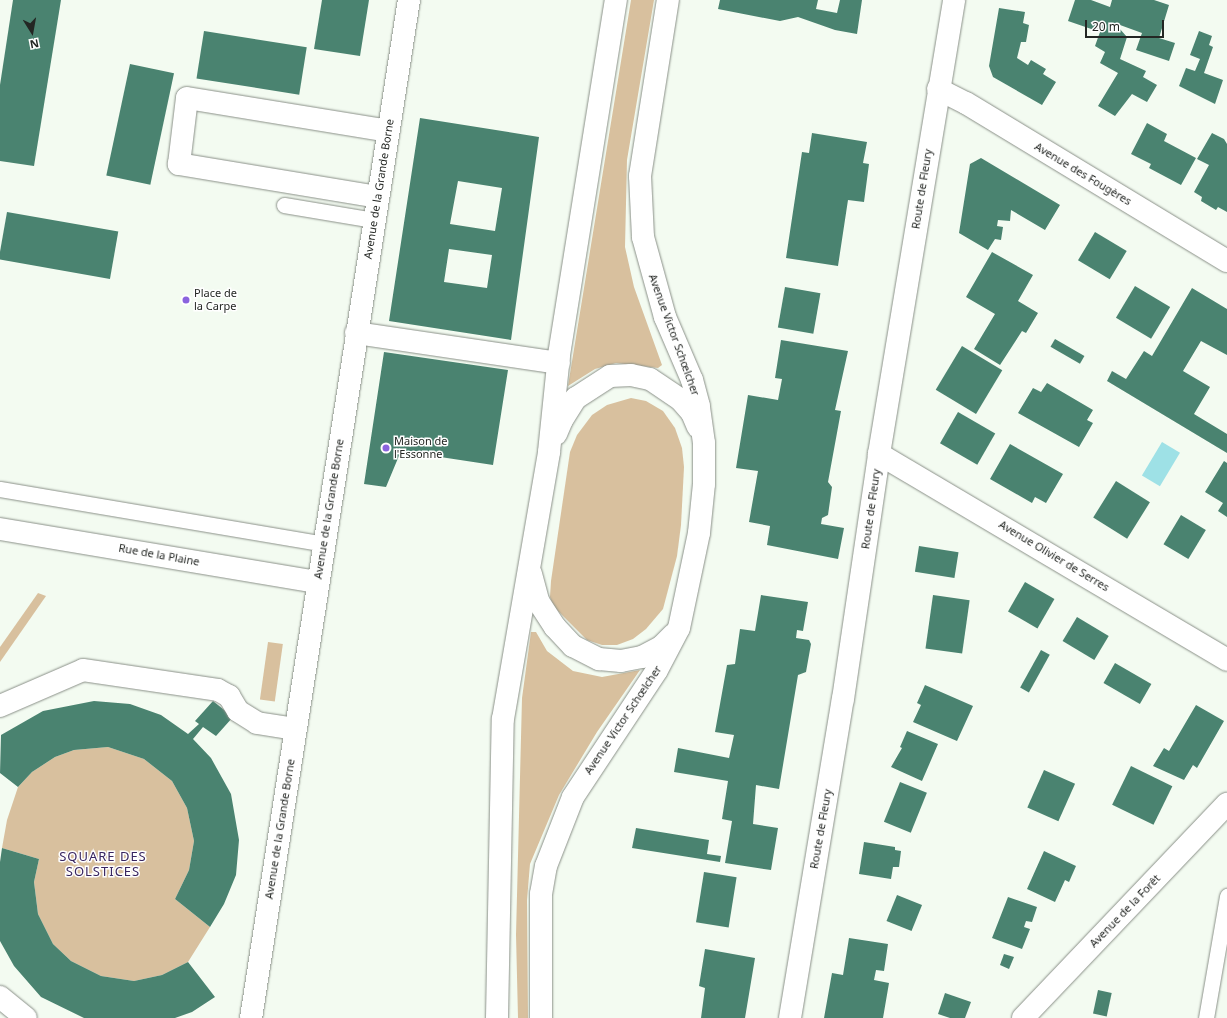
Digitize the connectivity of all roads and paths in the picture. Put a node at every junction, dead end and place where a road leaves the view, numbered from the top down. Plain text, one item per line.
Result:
1 (409, 0) edge
2 (616, 0) edge
3 (668, 0) edge
4 (954, 0) edge
5 (938, 89) junction
6 (388, 131) junction
7 (378, 198) junction
8 (284, 205) dead end
9 (374, 220) junction
10 (1227, 261) edge
11 (356, 333) junction
12 (559, 363) junction
13 (704, 443) junction
14 (550, 452) junction
15 (879, 454) junction
16 (0, 489) edge
17 (0, 529) edge
18 (324, 544) junction
19 (529, 567) junction
20 (318, 582) junction
21 (679, 628) junction
22 (1227, 660) edge
23 (0, 706) edge
24 (295, 728) junction
25 (1226, 809) edge
26 (1227, 896) edge
27 (0, 997) edge
28 (26, 1018) edge
29 (251, 1018) edge
30 (497, 1018) edge
31 (541, 1018) edge
32 (790, 1018) edge
33 (1023, 1018) edge
34 (1206, 1018) edge

1 - 6 street, Avenue de la Grande Borne
2 - 12 street
3 - 13 street, Avenue Victor Schœlcher
4 - 5 street, Route de Fleury
5 - 10 street, Avenue des Fougères
5 - 15 street, Route de Fleury
6 - 7 street, Avenue de la Grande Borne
6 - 7 street
7 - 9 street, Avenue de la Grande Borne
8 - 9 lane
9 - 11 street, Avenue de la Grande Borne
11 - 12 street
11 - 18 street, Avenue de la Grande Borne
12 - 14 street
13 - 14 street
13 - 21 street, Avenue Victor Schœlcher
14 - 19 street
15 - 22 street, Avenue Olivier de Serres
15 - 32 street, Route de Fleury
16 - 18 lane
17 - 20 street, Rue de la Plaine
18 - 20 street, Avenue de la Grande Borne
19 - 21 street
19 - 30 street
20 - 24 street, Avenue de la Grande Borne
21 - 31 street, Avenue Victor Schœlcher
23 - 24 street
24 - 29 street, Avenue de la Grande Borne
25 - 33 street, Avenue de la Forêt
26 - 34 lane
27 - 28 street

